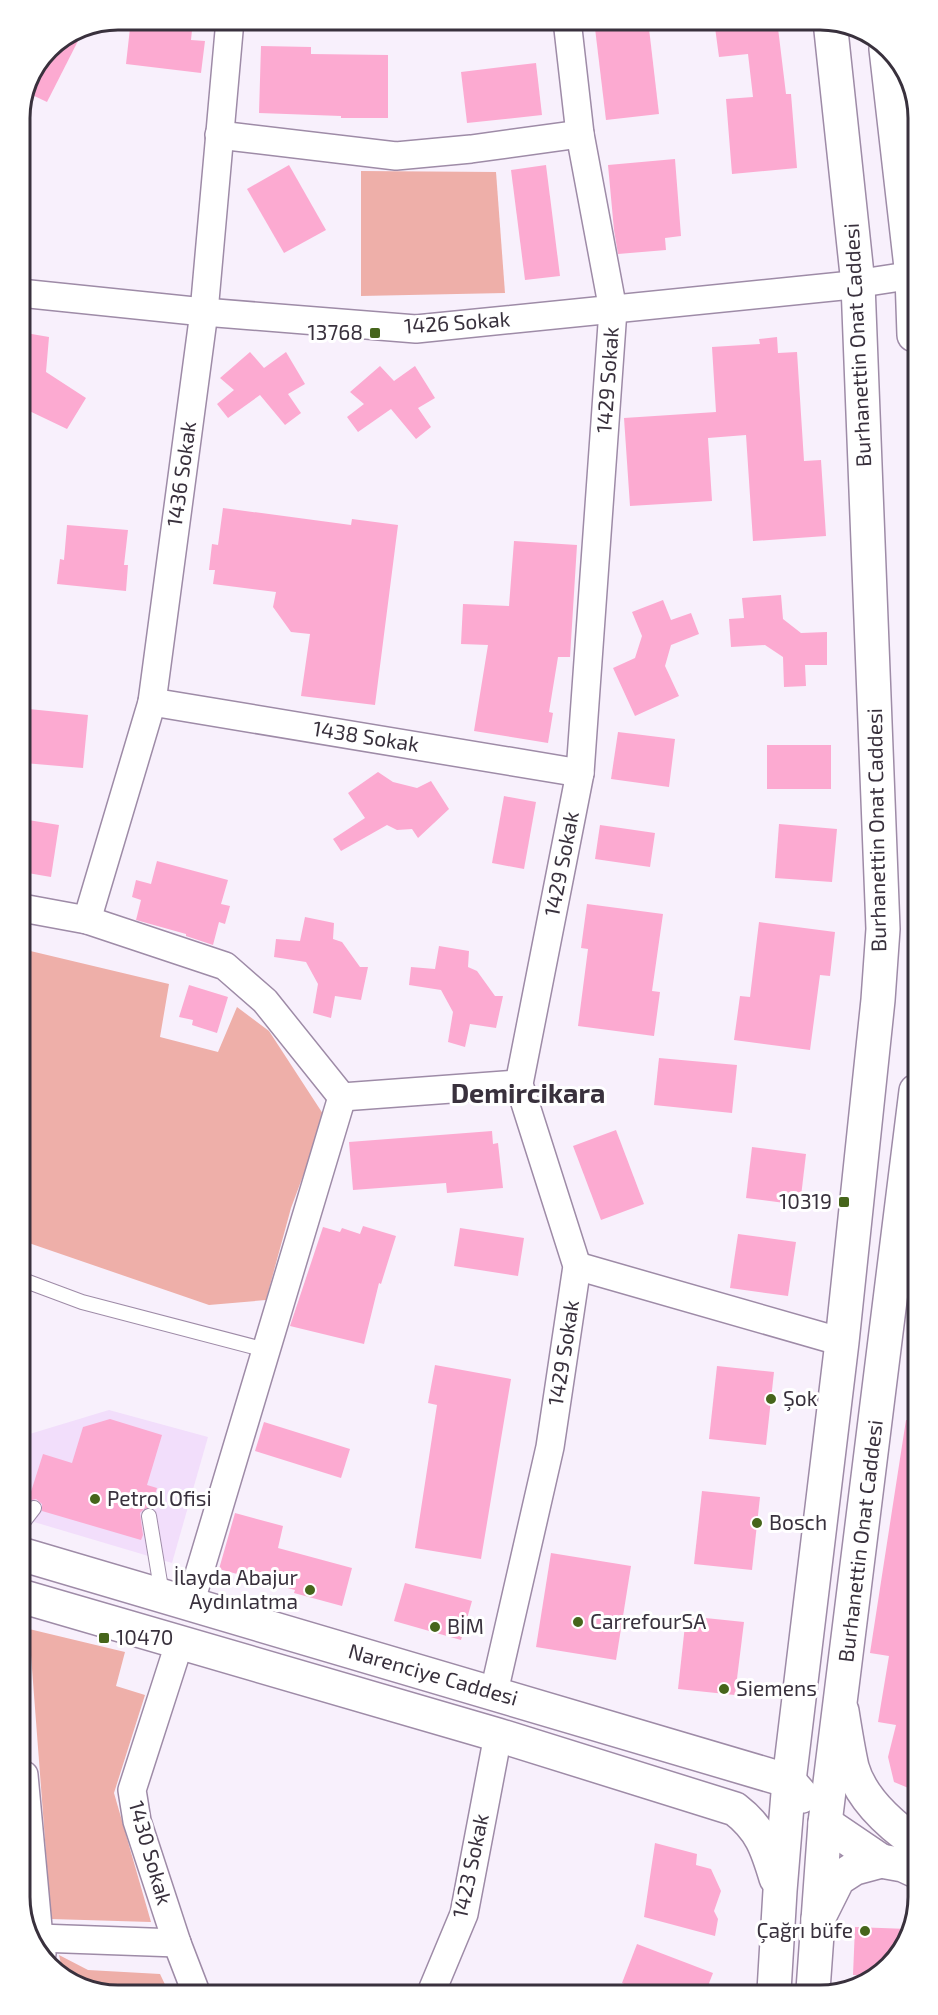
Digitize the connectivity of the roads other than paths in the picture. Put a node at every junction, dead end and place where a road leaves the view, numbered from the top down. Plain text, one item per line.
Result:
1 (229, 30) edge
2 (568, 30) edge
3 (831, 31) edge
4 (887, 61) edge
5 (580, 134) junction
6 (219, 135) junction
7 (908, 234) edge
8 (908, 277) edge
9 (858, 284) junction
10 (30, 294) edge
11 (613, 310) junction
12 (204, 312) junction
13 (152, 702) junction
14 (580, 773) junction
15 (30, 909) edge
16 (87, 920) junction
17 (519, 1084) junction
18 (342, 1097) junction
19 (908, 1230) edge
20 (578, 1266) junction
21 (905, 1282) edge
22 (30, 1283) edge
23 (842, 1342) junction
24 (266, 1350) junction
25 (34, 1508) dead end
26 (30, 1513) edge
27 (149, 1516) dead end
28 (30, 1557) edge
29 (30, 1599) edge
30 (176, 1600) junction
31 (180, 1641) junction
32 (494, 1692) junction
33 (840, 1701) junction
34 (498, 1735) junction
35 (789, 1780) junction
36 (825, 1823) junction
37 (908, 1837) edge
38 (30, 1858) edge
39 (881, 1861) junction
40 (908, 1867) edge
41 (780, 1891) junction
42 (817, 1920) junction
43 (35, 1924) edge
44 (42, 1941) edge
45 (177, 1943) junction
46 (193, 1985) edge
47 (434, 1985) edge
48 (774, 1985) edge
49 (813, 1985) edge

1 - 6 street, 1436 Sokak
2 - 5 street, 1429 Sokak
3 - 9 main road, Burhanettin Onat Caddesi
4 - 7 main road
5 - 6 street
5 - 11 street, 1429 Sokak
6 - 12 street, 1436 Sokak
8 - 9 street, 1426 Sokak
9 - 11 street, 1426 Sokak
9 - 23 main road, Burhanettin Onat Caddesi
10 - 12 street, 1426 Sokak
11 - 12 street, 1426 Sokak
11 - 14 street, 1429 Sokak
12 - 13 street, 1436 Sokak
13 - 14 street, 1438 Sokak
13 - 16 street, 1436 Sokak
14 - 17 street, 1429 Sokak
15 - 16 street
16 - 18 street
17 - 18 street
17 - 20 street, 1429 Sokak
18 - 24 street
19 - 21 main road, Burhanettin Onat Caddesi
20 - 23 street
20 - 32 street, 1429 Sokak
21 - 33 main road, Burhanettin Onat Caddesi
22 - 24 lane
23 - 35 main road, Burhanettin Onat Caddesi
24 - 30 street
25 - 26 lane
27 - 30 lane
28 - 30 main road, Narenciye Caddesi
29 - 31 main road, Narenciye Caddesi
30 - 32 main road, Narenciye Caddesi
31 - 34 main road, Narenciye Caddesi
31 - 45 street, 1430 Sokak
32 - 35 main road, Narenciye Caddesi
33 - 36 main road, Burhanettin Onat Caddesi
33 - 37 main road
34 - 41 main road, Narenciye Caddesi
34 - 47 street, 1423 Sokak
35 - 36 main road
35 - 41 main road, Burhanettin Onat Caddesi
36 - 39 main road
36 - 42 main road, Burhanettin Onat Caddesi
38 - 43 street
39 - 40 main road
39 - 42 main road
41 - 48 main road, Burhanettin Onat Caddesi
42 - 49 main road, Burhanettin Onat Caddesi
44 - 45 street
45 - 46 street, 1430 Sokak

